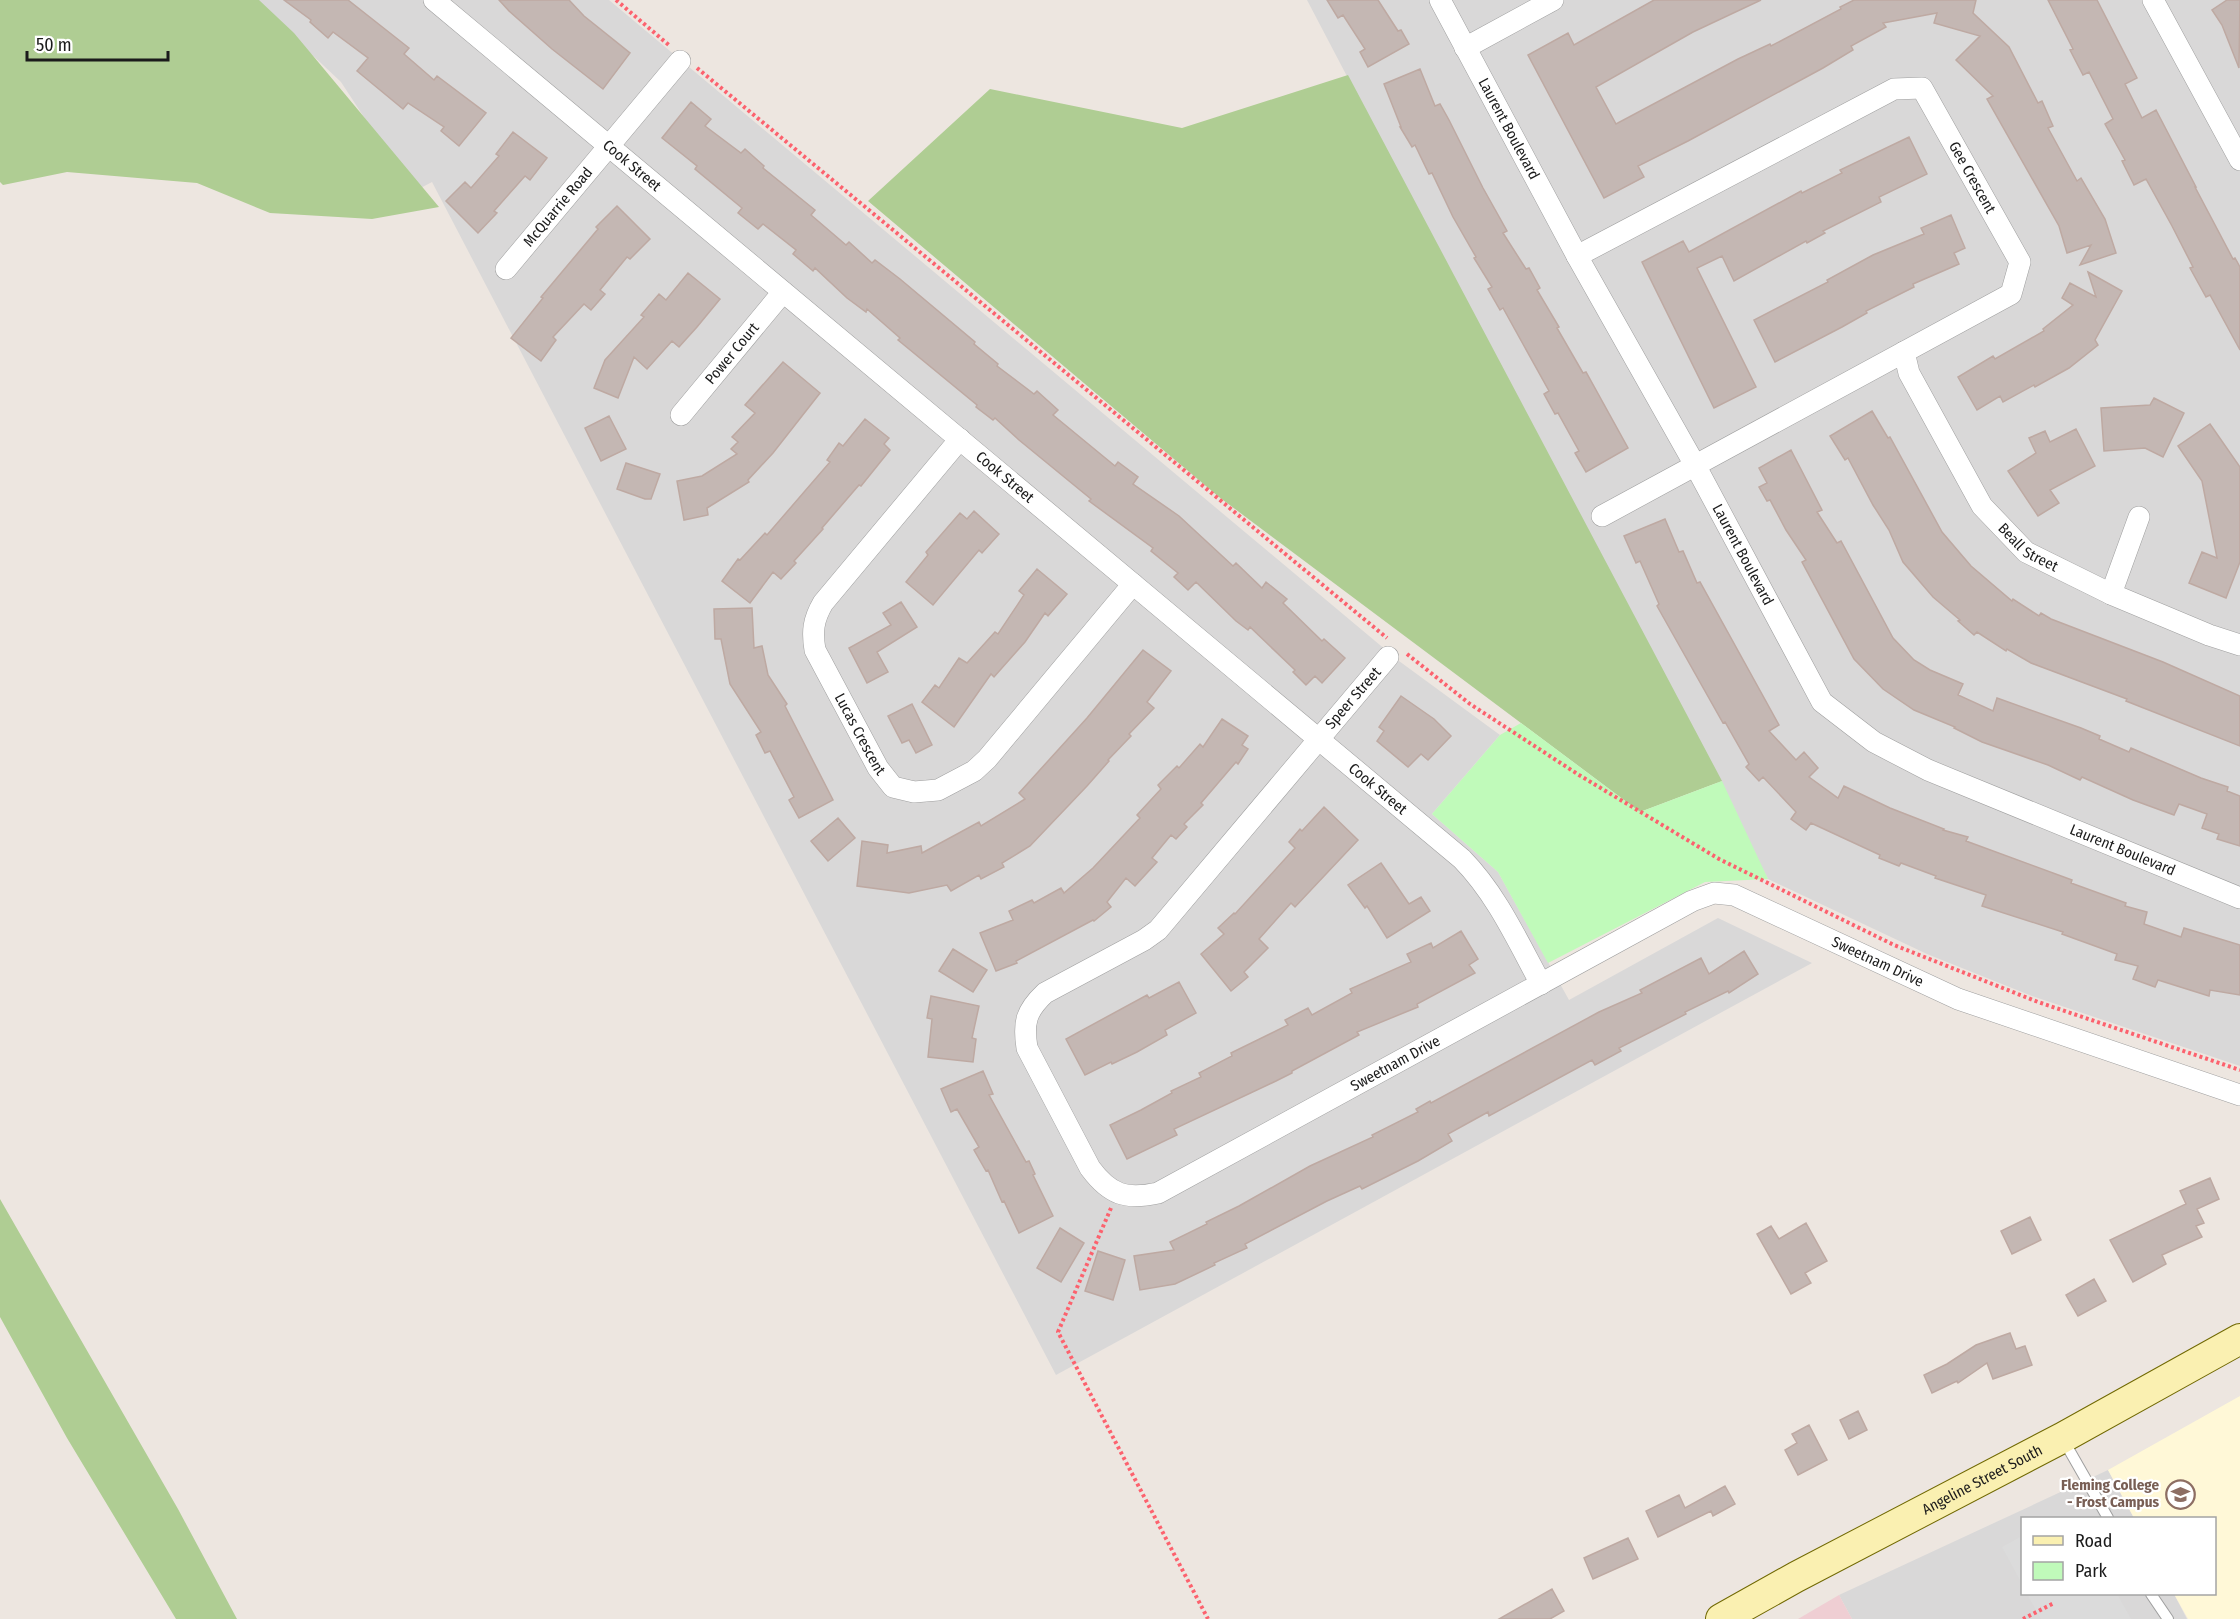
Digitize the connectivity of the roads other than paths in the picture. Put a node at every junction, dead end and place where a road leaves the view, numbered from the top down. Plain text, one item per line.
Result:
1 (434, 0) edge
2 (1440, 0) edge
3 (1553, 0) edge
4 (2153, 0) edge
5 (1465, 48) junction
6 (683, 59) road end
7 (609, 146) junction
8 (2240, 160) edge
9 (1577, 256) junction
10 (506, 269) dead end
11 (783, 292) junction
12 (1904, 352) junction
13 (681, 415) dead end
14 (960, 439) junction
15 (1695, 465) junction
16 (1602, 516) dead end
17 (2139, 517) dead end
18 (1133, 584) junction
19 (2111, 594) junction
20 (2240, 645) edge
21 (1396, 651) road end
22 (1318, 739) junction
23 (2240, 898) edge
24 (1541, 984) junction
25 (2240, 1095) edge
26 (2240, 1339) edge
27 (2062, 1438) junction
28 (2107, 1517) edge
29 (2152, 1595) edge
30 (1721, 1619) edge
31 (2168, 1619) edge

1 - 7 street, Cook Street
2 - 5 street, Laurent Boulevard
3 - 5 street
4 - 8 street
5 - 9 street, Laurent Boulevard
6 - 7 street, McQuarrie Road
7 - 10 street, McQuarrie Road
7 - 11 street, Cook Street
9 - 12 street, Gee Crescent
9 - 15 street, Laurent Boulevard
11 - 13 street, Power Court
11 - 14 street, Cook Street
12 - 15 street, Gee Crescent
12 - 19 street, Beall Street
14 - 18 street, Cook Street
14 - 18 street, Lucas Crescent
15 - 16 street
15 - 23 street, Laurent Boulevard
17 - 19 street
18 - 22 street, Cook Street
19 - 20 street, Beall Street
21 - 22 street, Speer Street
22 - 24 street, Cook Street
22 - 24 street, Sweetnam Drive
24 - 25 street, Sweetnam Drive
26 - 27 main road, Angeline Street South
27 - 28 lane
27 - 30 main road, Angeline Street South
29 - 31 lane

